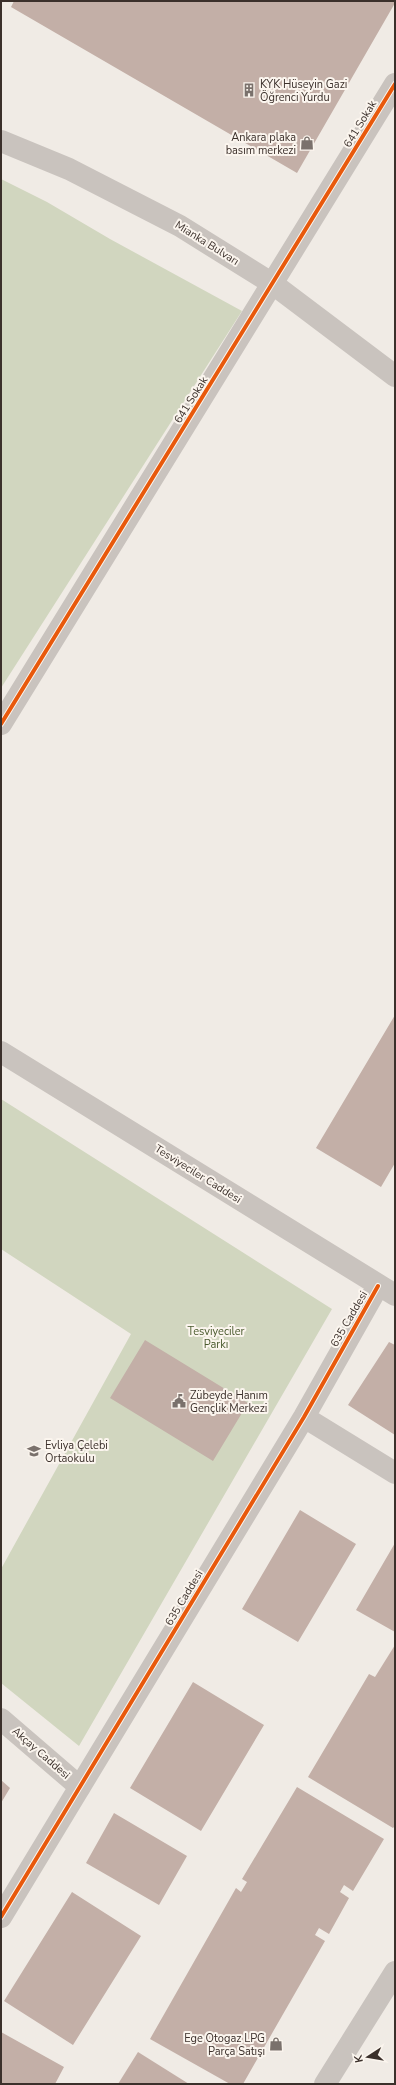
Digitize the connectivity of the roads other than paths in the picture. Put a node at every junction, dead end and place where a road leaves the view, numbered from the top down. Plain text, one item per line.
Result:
1 (395, 84) edge
2 (1, 141) edge
3 (273, 284) junction
4 (395, 376) edge
5 (1, 724) edge
6 (1, 1052) edge
7 (387, 1290) edge
8 (304, 1417) junction
9 (395, 1473) edge
10 (1, 1719) edge
11 (80, 1787) junction
12 (1, 1917) edge
13 (395, 1972) edge
14 (325, 2084) edge

1 - 3 street, 641 Sokak
2 - 3 street, Mianka Bulvarı
3 - 4 street, Mianka Bulvarı
3 - 5 street, 641 Sokak
6 - 7 street, Tesviyeciler Caddesi
7 - 8 street, 635 Caddesi
8 - 9 street
8 - 11 street, 635 Caddesi
10 - 11 street, Akçay Caddesi
11 - 12 street, 635 Caddesi
13 - 14 street

